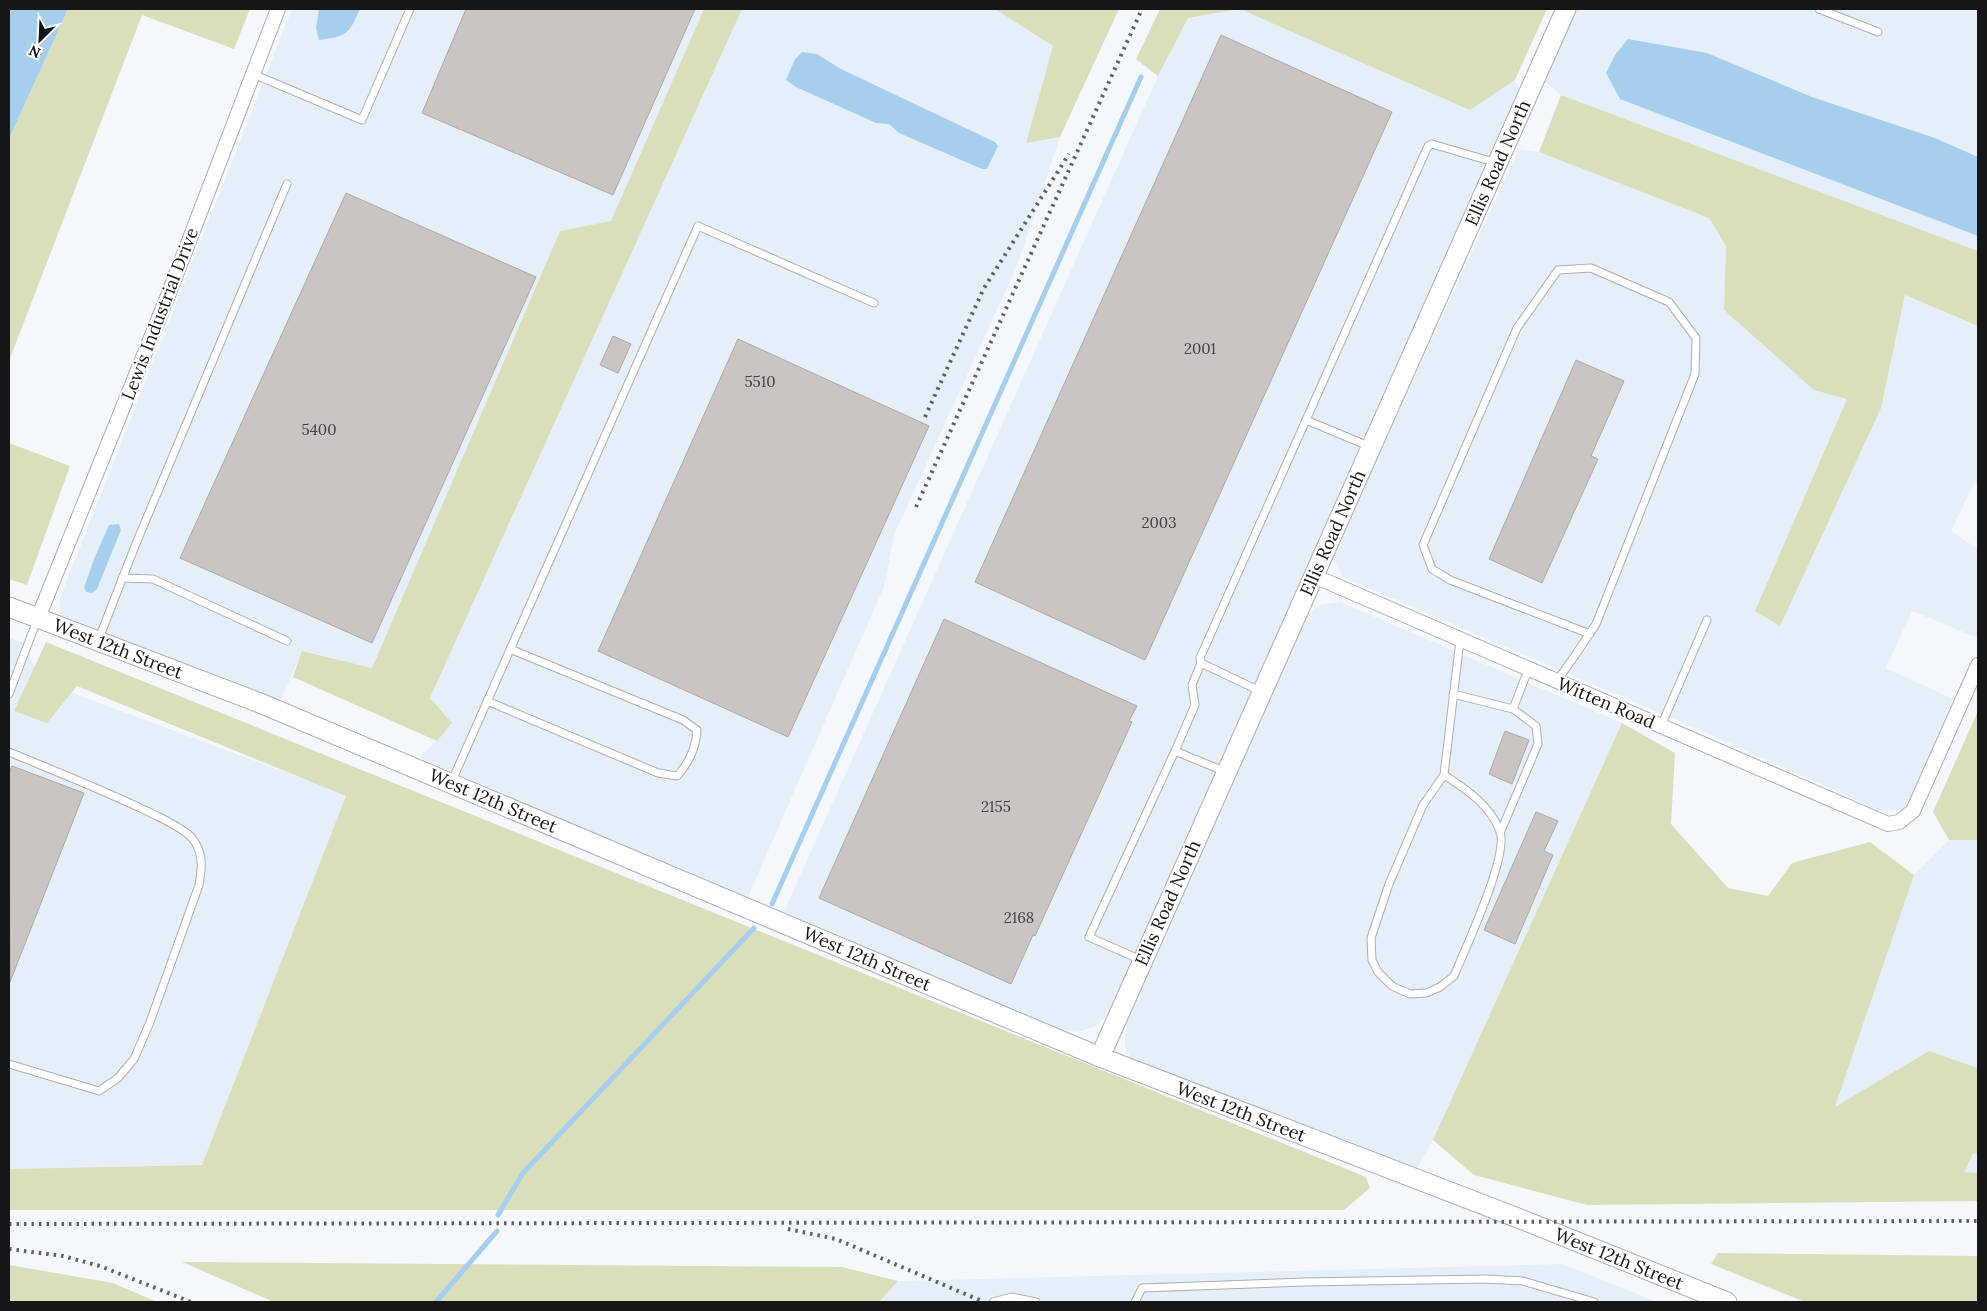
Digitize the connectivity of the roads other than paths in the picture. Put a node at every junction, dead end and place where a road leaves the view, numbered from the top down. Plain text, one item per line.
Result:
1 (278, 9) edge
2 (410, 9) edge
3 (1566, 9) edge
4 (1819, 9) edge
5 (1878, 32) dead end
6 (253, 74) junction
7 (1499, 163) junction
8 (287, 184) dead end
9 (874, 303) dead end
10 (1306, 420) junction
11 (1371, 448) junction
12 (1314, 576) junction
13 (122, 578) junction
14 (9, 607) edge
15 (38, 618) junction
16 (1707, 620) dead end
17 (1590, 634) junction
18 (1460, 640) junction
19 (98, 641) junction
20 (287, 641) dead end
21 (510, 649) junction
22 (1201, 663) junction
23 (1978, 665) edge
24 (1528, 670) junction
25 (1556, 682) junction
26 (1262, 692) junction
27 (9, 694) edge
28 (1453, 694) junction
29 (487, 701) junction
30 (1512, 709) junction
31 (1661, 726) junction
32 (1175, 751) junction
33 (9, 752) edge
34 (1226, 772) junction
35 (1444, 775) junction
36 (451, 783) junction
37 (1500, 832) junction
38 (1143, 961) junction
39 (1100, 1057) junction
40 (9, 1064) edge
41 (993, 1302) edge
42 (1036, 1302) edge
43 (1135, 1302) edge
44 (1594, 1302) edge
45 (1728, 1302) edge

1 - 6 street, Lewis Industrial Drive
2 - 6 lane
3 - 7 street, Ellis Road North
4 - 5 lane
6 - 15 street, Lewis Industrial Drive
7 - 10 lane
7 - 11 street, Ellis Road North
8 - 13 lane
9 - 21 lane
10 - 11 lane
10 - 22 lane
11 - 12 street, Ellis Road North
12 - 18 street, Witten Road
12 - 26 street, Ellis Road North
13 - 19 lane
13 - 20 lane
14 - 15 street, West 12th Street
15 - 19 street, West 12th Street
15 - 27 lane
16 - 31 lane
17 - 17 lane
17 - 25 lane
18 - 24 street, Witten Road
18 - 28 lane
19 - 36 street, West 12th Street
21 - 29 lane
21 - 29 lane
22 - 26 lane
22 - 32 lane
23 - 31 street, Witten Road
24 - 25 street, Witten Road
24 - 30 lane
25 - 31 street, Witten Road
26 - 34 street, Ellis Road North
28 - 30 lane
28 - 35 lane
29 - 36 lane
30 - 37 lane
32 - 34 lane
32 - 38 lane
33 - 40 lane
34 - 38 street, Ellis Road North
35 - 37 lane
35 - 37 lane
36 - 39 street, West 12th Street
38 - 39 street, Ellis Road North
39 - 45 street, West 12th Street
41 - 42 lane
43 - 44 lane

